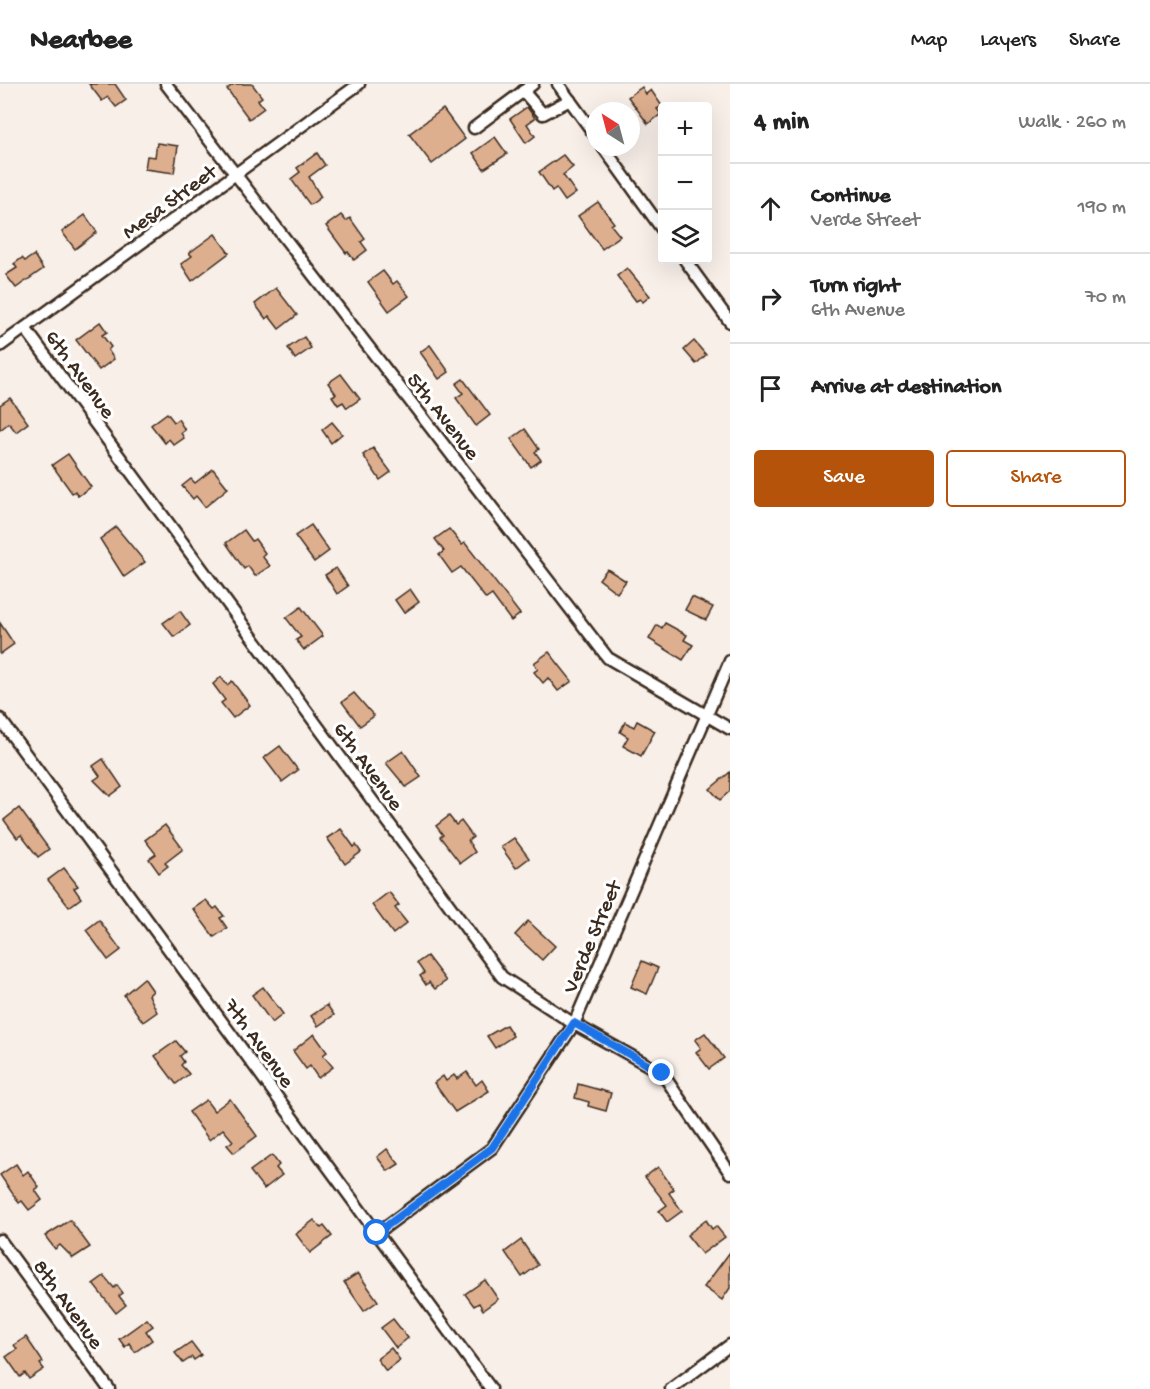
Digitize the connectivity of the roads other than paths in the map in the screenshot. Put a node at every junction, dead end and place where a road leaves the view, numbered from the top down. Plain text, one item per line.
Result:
1 (166, 84) edge
2 (359, 84) edge
3 (533, 84) edge
4 (558, 84) edge
5 (523, 91) junction
6 (570, 100) junction
7 (586, 122) edge
8 (474, 128) dead end
9 (610, 156) edge
10 (235, 175) junction
11 (658, 222) edge
12 (688, 264) edge
13 (730, 322) edge
14 (25, 328) junction
15 (0, 346) edge
16 (730, 661) edge
17 (706, 715) junction
18 (0, 720) edge
19 (730, 729) edge
20 (574, 1023) junction
21 (730, 1173) edge
22 (377, 1233) junction
23 (0, 1240) edge
24 (730, 1345) edge
25 (109, 1389) edge
26 (491, 1389) edge
27 (671, 1389) edge

1 - 10 street, 5th Avenue
2 - 10 street, Mesa Street
3 - 5 street
4 - 6 street
5 - 6 street
5 - 8 street
6 - 7 street
9 - 11 street
10 - 14 street, Mesa Street
10 - 17 street, 5th Avenue
12 - 13 street
14 - 15 street, Mesa Street
14 - 20 street, 6th Avenue
16 - 17 street, Verde Street
17 - 19 street, 5th Avenue
17 - 20 street, Verde Street
18 - 22 street, 7th Avenue
20 - 21 street, 6th Avenue
20 - 22 street, Verde Street
22 - 26 street, 7th Avenue
23 - 25 street, 8th Avenue
24 - 27 street

